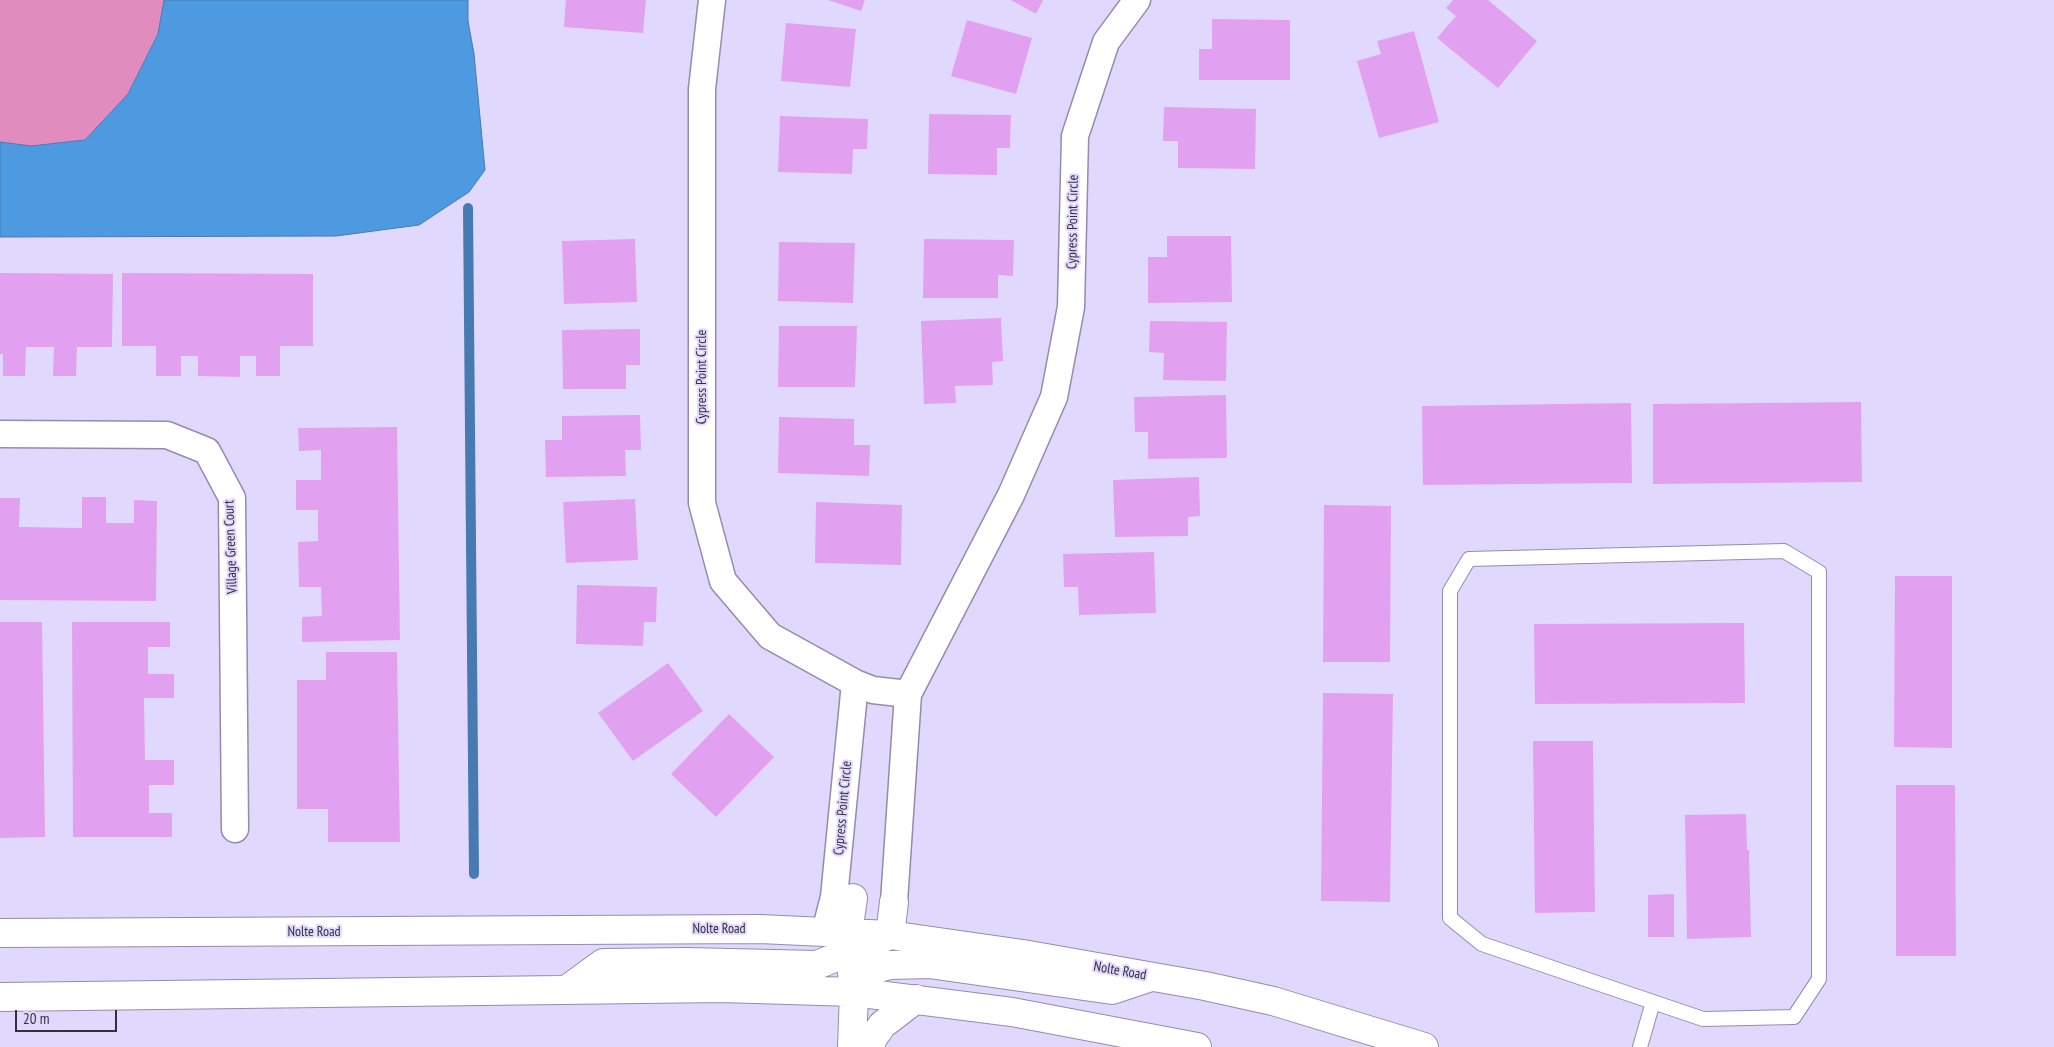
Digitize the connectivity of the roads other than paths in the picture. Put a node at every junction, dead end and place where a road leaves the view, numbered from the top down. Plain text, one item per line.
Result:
1 (712, 0) edge
2 (1137, 0) edge
3 (0, 434) edge
4 (864, 686) junction
5 (908, 694) junction
6 (235, 829) dead end
7 (853, 898) joint
8 (894, 902) joint
9 (0, 934) edge
10 (890, 935) junction
11 (841, 939) junction
12 (1152, 977) junction
13 (566, 990) junction
14 (854, 992) junction
15 (0, 997) edge
16 (916, 999) junction
17 (1653, 1002) junction
18 (852, 1047) edge
19 (870, 1047) edge
20 (1197, 1047) edge
21 (1424, 1047) edge
22 (1640, 1047) edge

1 - 4 street, Cypress Point Circle
2 - 5 street, Cypress Point Circle
3 - 6 street, Village Green Court
4 - 5 street, Cypress Point Circle
4 - 7 street, Cypress Point Circle
4 - 11 street, Cypress Point Circle
5 - 8 street, Cypress Point Circle
7 - 11 street
8 - 10 street
9 - 11 street, Nolte Road
10 - 11 street
10 - 12 street, Nolte Road
11 - 13 street
11 - 14 street
12 - 14 street
12 - 21 street, Nolte Road
13 - 14 street
13 - 15 street
14 - 16 street
14 - 18 street
16 - 19 street
16 - 20 street
17 - 17 lane
17 - 22 lane

